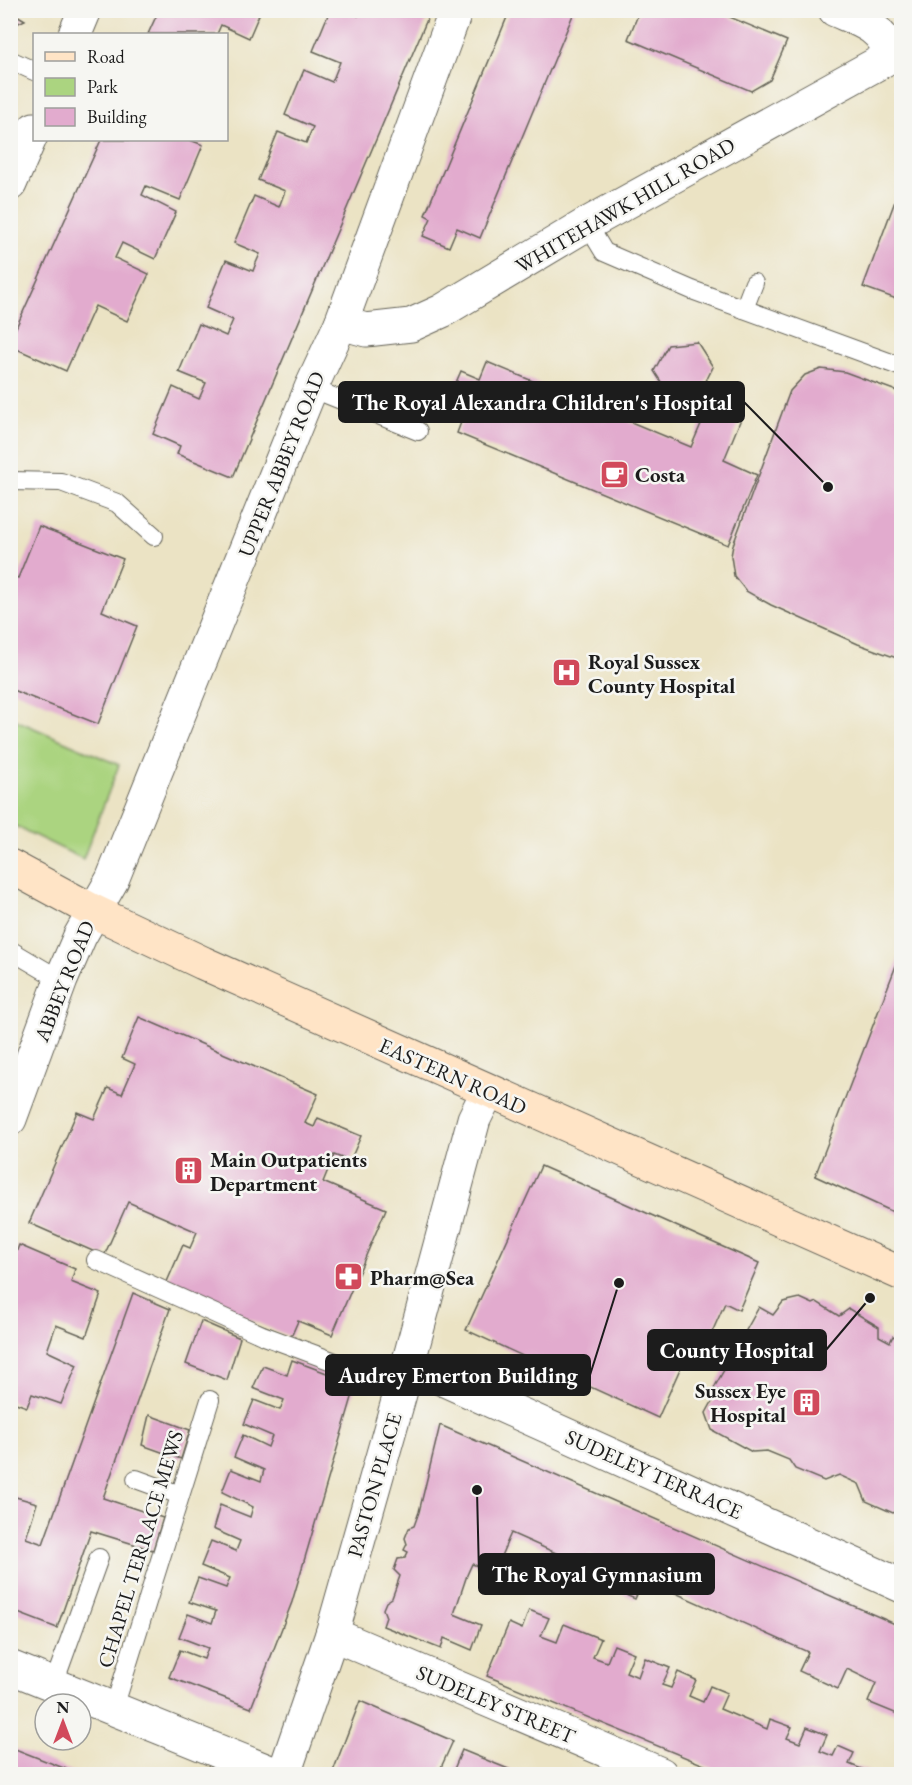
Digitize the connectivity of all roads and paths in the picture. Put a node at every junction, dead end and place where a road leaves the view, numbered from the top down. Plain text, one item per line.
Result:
1 (85, 10) edge
2 (456, 10) edge
3 (835, 10) edge
4 (75, 33) edge
5 (897, 52) edge
6 (10, 60) edge
7 (33, 71) edge
8 (33, 131) edge
9 (10, 184) edge
10 (587, 224) junction
11 (754, 283) dead end
12 (744, 309) junction
13 (341, 323) junction
14 (902, 367) edge
15 (311, 388) junction
16 (418, 431) dead end
17 (10, 482) edge
18 (154, 536) dead end
19 (10, 866) edge
20 (93, 911) junction
21 (10, 950) edge
22 (61, 980) junction
23 (488, 1091) junction
24 (10, 1119) edge
25 (96, 1260) dead end
26 (902, 1274) edge
27 (407, 1363) junction
28 (400, 1394) junction
29 (210, 1400) dead end
30 (135, 1479) dead end
31 (180, 1495) junction
32 (99, 1558) dead end
33 (902, 1586) edge
34 (332, 1634) junction
35 (10, 1667) edge
36 (53, 1686) junction
37 (113, 1711) junction
38 (275, 1774) edge
39 (284, 1774) edge
40 (661, 1774) edge

1 - 4 street
2 - 13 street, UPPER ABBEY ROAD
3 - 5 street
5 - 10 street, WHITEHAWK HILL ROAD
6 - 7 lane
8 - 9 street
10 - 12 lane
10 - 13 street, WHITEHAWK HILL ROAD
11 - 12 lane
12 - 14 lane
13 - 15 street, UPPER ABBEY ROAD
15 - 16 lane
15 - 20 street, UPPER ABBEY ROAD
17 - 18 lane
19 - 20 street, EASTERN ROAD
20 - 22 street, ABBEY ROAD
20 - 23 street, EASTERN ROAD
21 - 22 lane
22 - 24 street, ABBEY ROAD
23 - 26 street, EASTERN ROAD
23 - 27 street, PASTON PLACE
25 - 28 lane
27 - 28 street, PASTON PLACE
27 - 33 street, SUDELEY TERRACE
28 - 34 street, PASTON PLACE
29 - 31 lane, CHAPEL TERRACE MEWS
30 - 31 lane
31 - 37 lane, CHAPEL TERRACE MEWS
32 - 36 lane
34 - 39 street, PASTON PLACE
34 - 40 street, SUDELEY STREET
35 - 36 street
36 - 37 street
37 - 38 street

